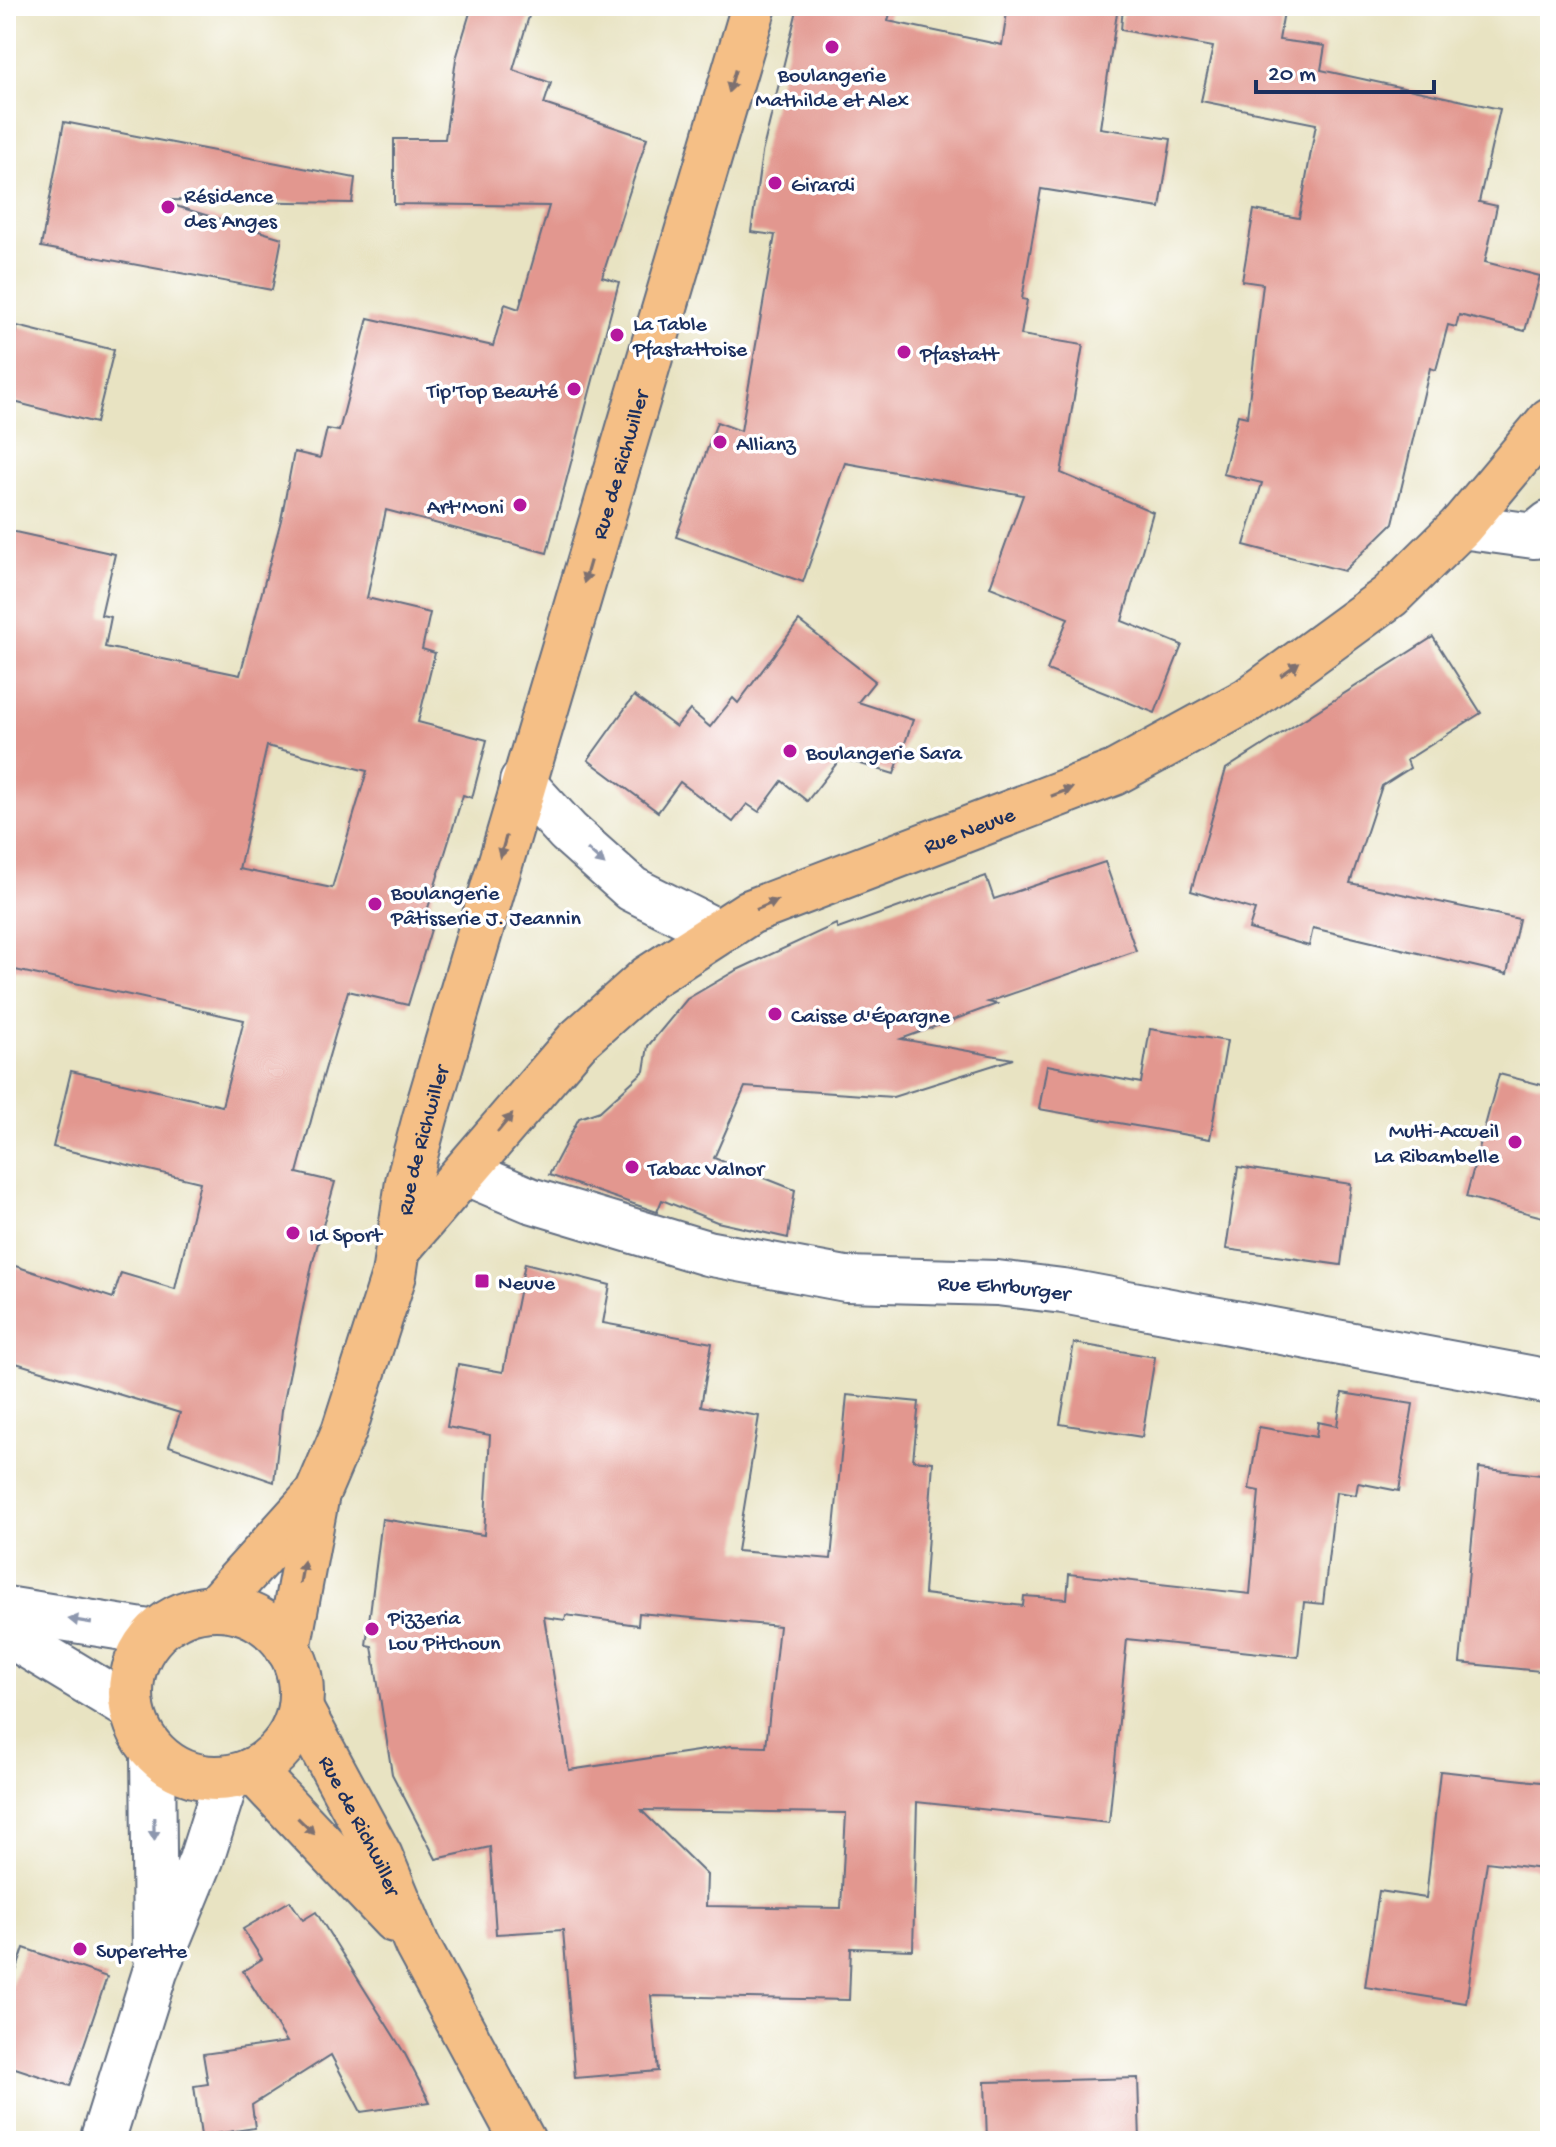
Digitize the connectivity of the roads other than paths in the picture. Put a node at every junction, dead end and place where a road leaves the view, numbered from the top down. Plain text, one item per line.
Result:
1 (754, 6) edge
2 (1550, 420) edge
3 (1550, 523) edge
4 (1461, 526) junction
5 (522, 782) junction
6 (718, 932) junction
7 (466, 1173) junction
8 (400, 1247) junction
9 (1550, 1382) edge
10 (317, 1494) junction
11 (214, 1608) junction
12 (6, 1609) edge
13 (6, 1633) edge
14 (155, 1633) junction
15 (288, 1649) junction
16 (300, 1708) junction
17 (132, 1709) junction
18 (153, 1751) junction
19 (240, 1774) junction
20 (417, 1945) junction
21 (155, 1972) junction
22 (102, 2141) edge
23 (523, 2141) edge

1 -> 5 main road, Rue de Richwiller
2 - 4 main road, Rue Neuve
3 - 4 street
6 -> 4 main road, Rue Neuve
5 -> 6 street
5 -> 8 main road, Rue de Richwiller
7 -> 6 main road, Rue Neuve
7 - 8 main road, Rue Neuve
7 - 9 street, Rue Ehrburger
8 - 10 main road, Rue de Richwiller
10 - 11 main road, Rue de Richwiller
15 -> 10 main road, Rue de Richwiller
11 - 14 main road
11 - 15 main road
14 -> 12 street
13 - 17 street
14 - 17 main road
15 - 16 main road
16 - 19 main road
16 - 20 main road, Rue de Richwiller
17 - 18 main road
18 - 19 main road
18 -> 21 street
19 -> 20 main road, Rue de Richwiller
19 - 21 street
20 - 23 main road, Rue de Richwiller
21 - 22 street

